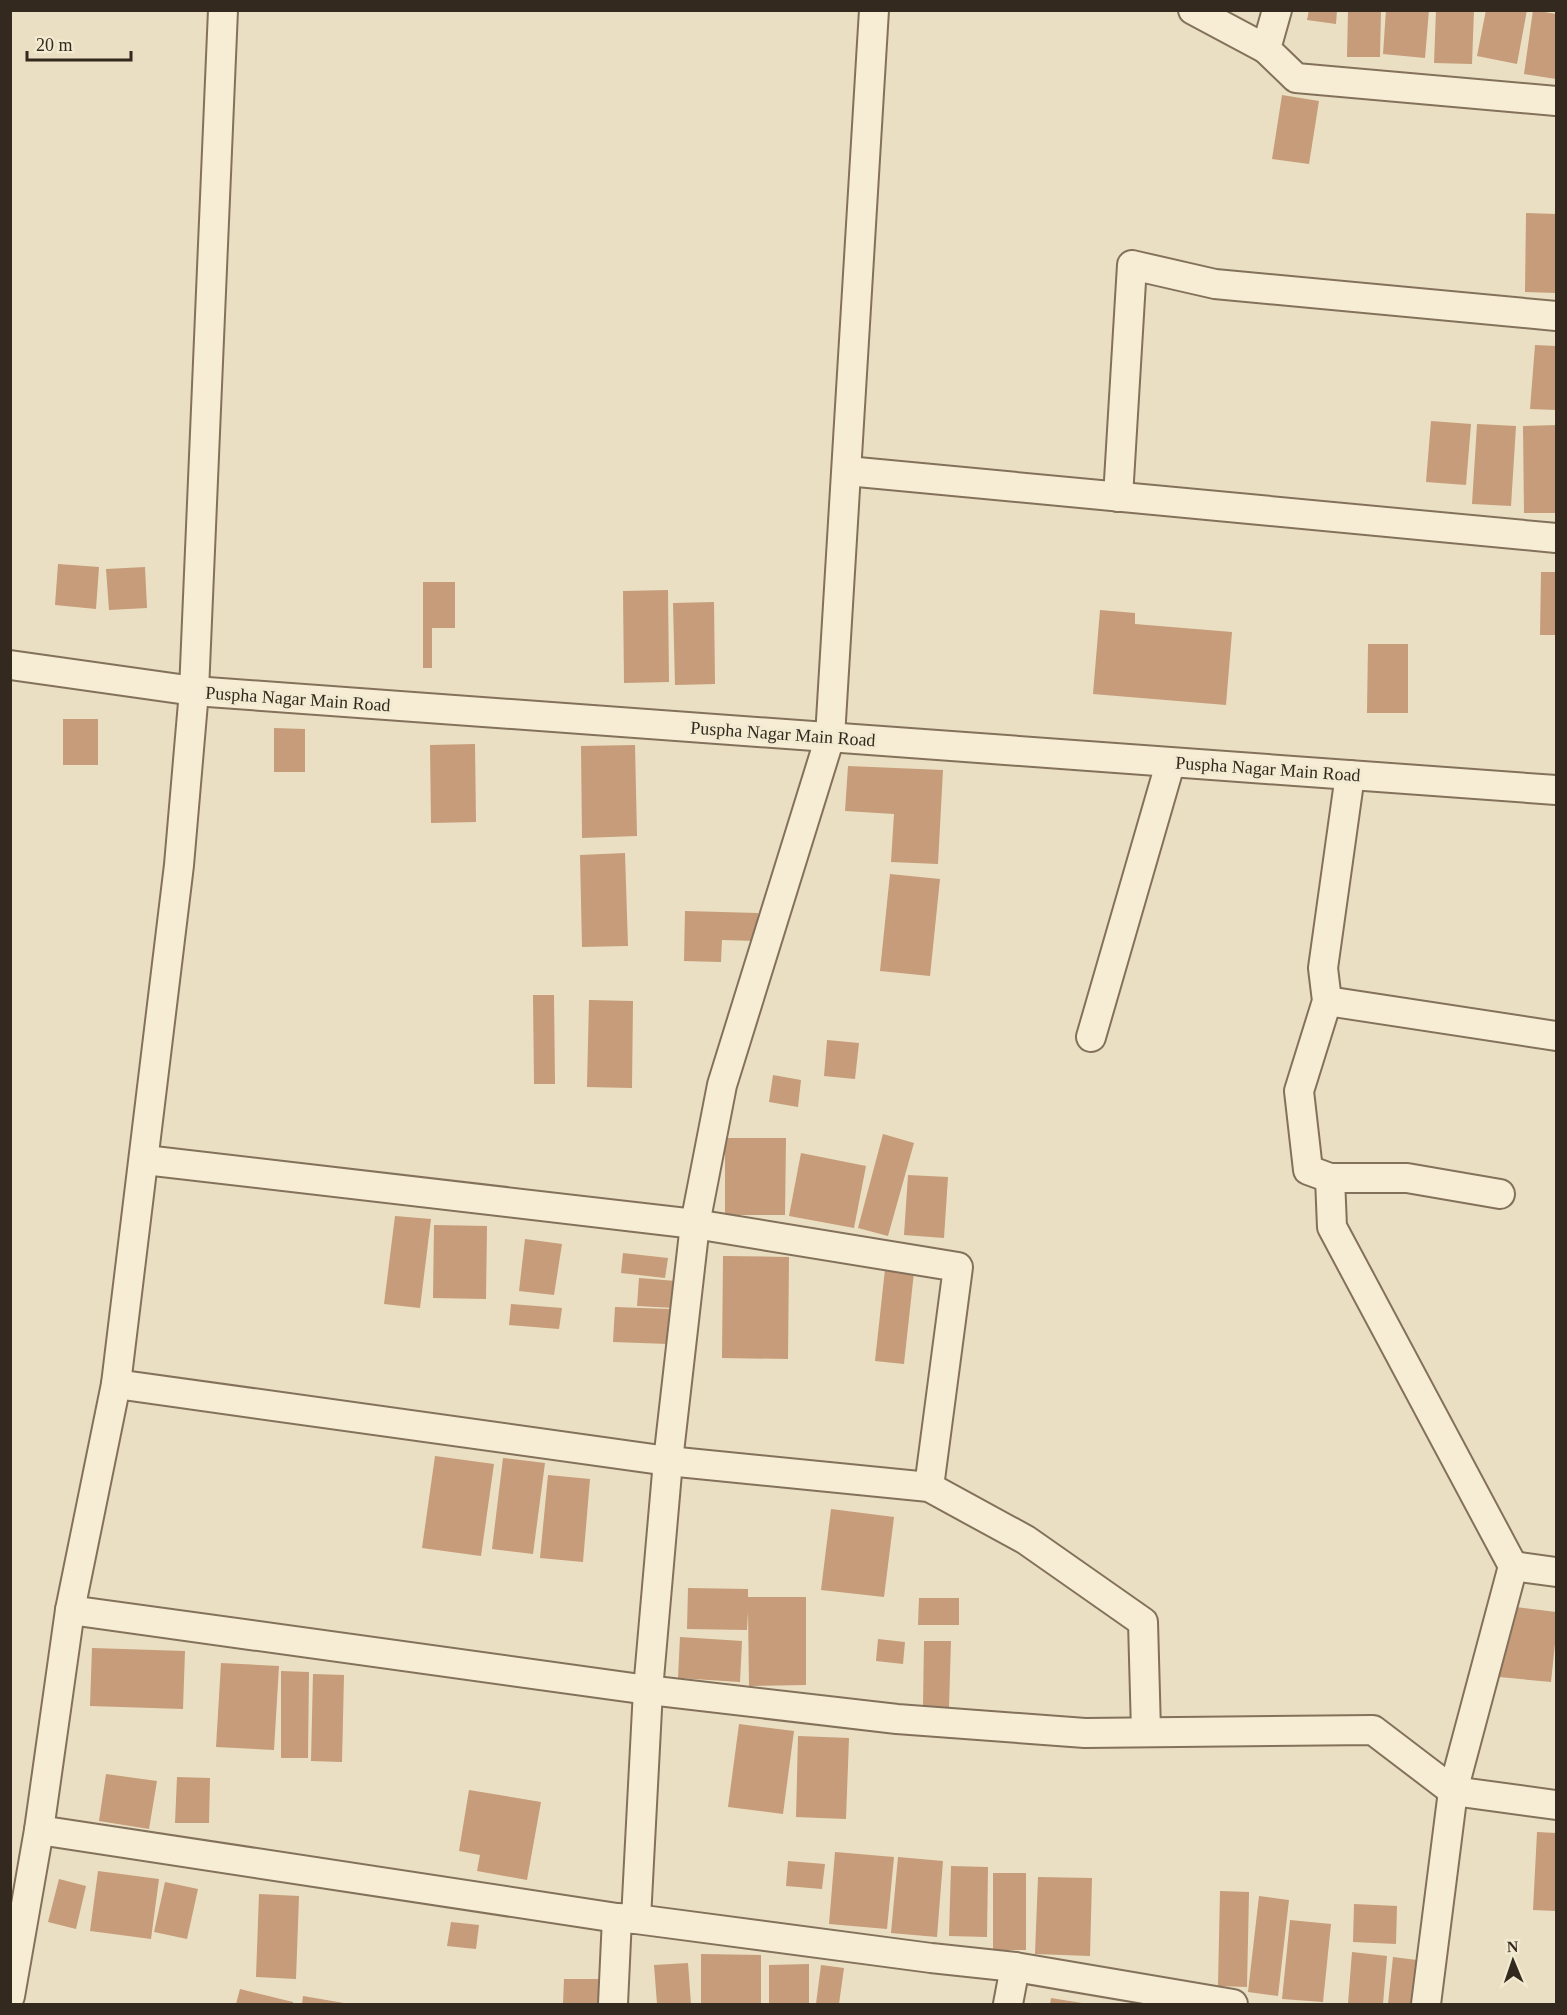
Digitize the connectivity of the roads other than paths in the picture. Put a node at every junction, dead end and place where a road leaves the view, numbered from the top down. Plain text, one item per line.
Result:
1 (223, 10) edge
2 (874, 10) edge
3 (1193, 10) edge
4 (1277, 10) edge
5 (1266, 49) junction
6 (1557, 101) edge
7 (1557, 316) edge
8 (847, 471) junction
9 (1118, 497) junction
10 (1557, 537) edge
11 (10, 665) edge
12 (194, 691) junction
13 (830, 737) junction
14 (1168, 762) junction
15 (1350, 775) junction
16 (1557, 790) edge
17 (1327, 1001) junction
18 (1557, 1036) edge
19 (1091, 1037) dead end
20 (145, 1160) junction
21 (1330, 1178) junction
22 (1500, 1194) dead end
23 (695, 1224) junction
24 (116, 1384) junction
25 (668, 1461) junction
26 (929, 1487) junction
27 (1513, 1566) junction
28 (1557, 1572) edge
29 (70, 1610) junction
30 (648, 1690) junction
31 (1146, 1731) junction
32 (1453, 1791) junction
33 (1557, 1805) edge
34 (39, 1830) junction
35 (626, 1918) junction
36 (1015, 1967) junction
37 (10, 1996) edge
38 (613, 2004) edge
39 (1008, 2004) edge
40 (1233, 2004) edge
41 (1426, 2004) edge

1 - 12 street
2 - 8 street
3 - 5 street
4 - 5 street
5 - 6 street
7 - 9 street
8 - 9 street
8 - 13 street
9 - 10 street
11 - 12 street, Puspha Nagar Main Road
12 - 13 street, Puspha Nagar Main Road
12 - 20 street
13 - 14 street, Puspha Nagar Main Road
13 - 23 street
14 - 15 street, Puspha Nagar Main Road
14 - 19 street
15 - 16 street, Puspha Nagar Main Road
15 - 17 street
17 - 18 street
17 - 21 street
20 - 23 street
20 - 24 street
21 - 22 street
21 - 27 street
23 - 25 street
23 - 26 street
24 - 25 street
24 - 29 street
25 - 26 street
25 - 30 street
26 - 31 street
27 - 28 street
27 - 32 street
29 - 30 street
29 - 34 street
30 - 31 street
30 - 35 street
31 - 32 street
32 - 33 street
32 - 41 street
34 - 35 street
34 - 37 street
35 - 36 street
35 - 38 street
36 - 39 street
36 - 40 street

